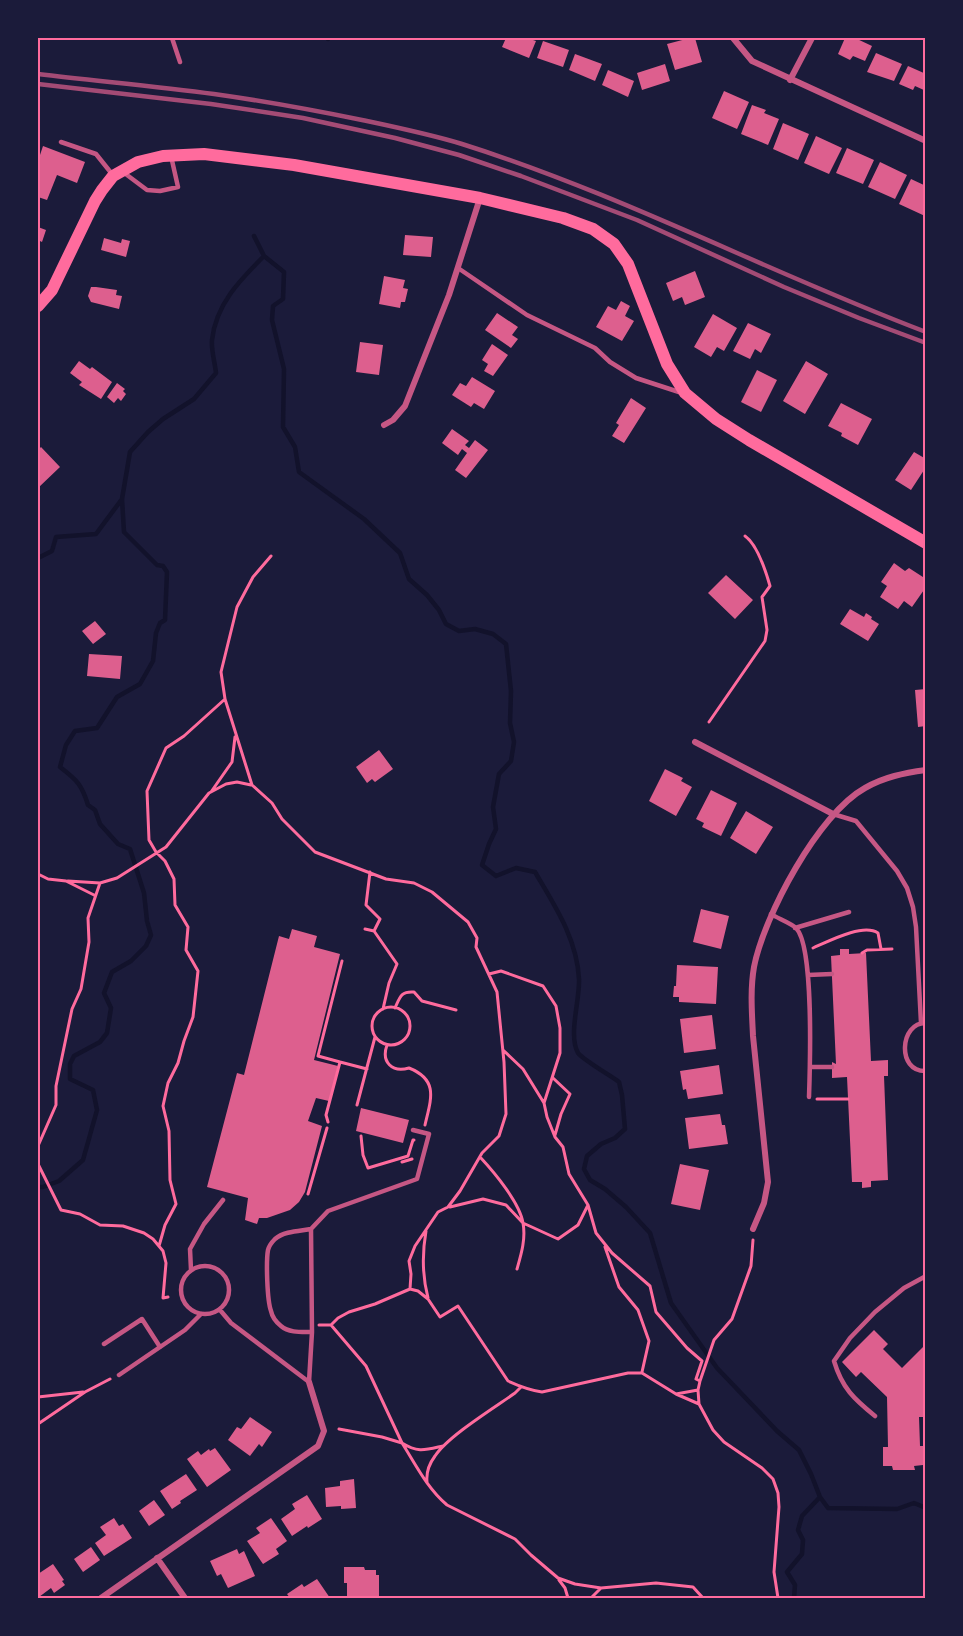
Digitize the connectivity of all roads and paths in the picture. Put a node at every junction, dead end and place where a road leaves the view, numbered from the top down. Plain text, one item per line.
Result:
1 (172, 38) edge
2 (733, 38) edge
3 (812, 38) edge
4 (180, 62) dead end
5 (790, 80) junction
6 (926, 141) edge
7 (62, 142) dead end
8 (171, 156) junction
9 (117, 173) junction
10 (480, 198) junction
11 (458, 268) junction
12 (38, 306) edge
13 (685, 393) junction
14 (384, 425) dead end
15 (745, 536) dead end
16 (926, 543) edge
17 (271, 556) dead end
18 (225, 699) junction
19 (709, 722) dead end
20 (236, 733) junction
21 (695, 742) dead end
22 (926, 770) edge
23 (252, 785) junction
24 (209, 794) junction
25 (833, 814) junction
26 (154, 853) junction
27 (370, 872) junction
28 (38, 874) edge
29 (66, 881) junction
30 (100, 883) junction
31 (95, 895) junction
32 (849, 912) dead end
33 (771, 914) junction
34 (365, 928) dead end
35 (795, 928) junction
36 (374, 931) junction
37 (881, 949) junction
38 (892, 949) dead end
39 (804, 952) junction
40 (862, 953) dead end
41 (342, 961) dead end
42 (489, 974) junction
43 (832, 974) dead end
44 (808, 975) junction
45 (395, 1008) junction
46 (383, 1009) junction
47 (456, 1010) dead end
48 (923, 1023) edge
49 (375, 1037) junction
50 (387, 1045) junction
51 (501, 1048) junction
52 (340, 1062) junction
53 (832, 1066) dead end
54 (810, 1067) junction
55 (367, 1069) junction
56 (926, 1071) edge
57 (553, 1078) junction
58 (809, 1097) dead end
59 (819, 1099) dead end
60 (848, 1099) dead end
61 (544, 1103) junction
62 (357, 1104) dead end
63 (328, 1122) dead end
64 (327, 1128) dead end
65 (413, 1130) dead end
66 (423, 1132) junction
67 (361, 1136) dead end
68 (555, 1137) junction
69 (38, 1146) edge
70 (480, 1157) junction
71 (402, 1162) dead end
72 (39, 1166) edge
73 (308, 1194) dead end
74 (223, 1200) dead end
75 (588, 1205) junction
76 (448, 1207) junction
77 (524, 1223) junction
78 (311, 1229) junction
79 (426, 1229) junction
80 (753, 1229) joint
81 (603, 1242) junction
82 (159, 1246) junction
83 (517, 1269) dead end
84 (191, 1270) junction
85 (926, 1276) edge
86 (410, 1289) junction
87 (168, 1297) dead end
88 (428, 1299) junction
89 (220, 1310) junction
90 (201, 1314) junction
91 (319, 1325) dead end
92 (331, 1325) junction
93 (312, 1332) junction
94 (104, 1344) dead end
95 (160, 1347) junction
96 (642, 1373) junction
97 (119, 1374) dead end
98 (106, 1381) dead end
99 (700, 1381) junction
100 (309, 1382) junction
101 (521, 1387) junction
102 (698, 1390) junction
103 (85, 1392) junction
104 (676, 1394) junction
105 (38, 1397) edge
106 (699, 1404) junction
107 (875, 1416) dead end
108 (38, 1424) edge
109 (339, 1429) dead end
110 (402, 1443) junction
111 (443, 1446) junction
112 (427, 1484) junction
113 (157, 1558) junction
114 (558, 1578) junction
115 (601, 1588) junction
116 (100, 1599) edge
117 (185, 1599) edge
118 (568, 1599) edge
119 (591, 1599) edge
120 (703, 1599) edge
121 (778, 1599) edge

1 - 4 lane
2 - 5 street
3 - 5 street
5 - 6 street
7 - 9 lane
8 - 9 main road
8 - 9 lane
8 - 10 main road
9 - 12 main road
10 - 11 street
10 - 13 main road
11 - 13 lane
11 - 14 street
13 - 16 main road
15 - 19 path
17 - 18 path
18 - 20 path
18 - 26 path
20 - 23 path
20 - 24 path
21 - 25 street
22 - 25 street
23 - 24 path
23 - 27 path
24 - 26 path
25 - 33 street
25 - 48 lane
26 - 30 path
26 - 82 path
27 - 36 path
27 - 42 path
28 - 29 path
29 - 30 path
29 - 31 path
30 - 31 path
31 - 69 path
32 - 35 lane
33 - 35 lane
33 - 80 street
34 - 36 path
35 - 39 lane
36 - 46 path
37 - 38 path
37 - 39 path
37 - 40 path
39 - 44 lane
41 - 52 path
42 - 51 path
42 - 57 path
43 - 44 lane
44 - 54 lane
45 - 46 path
45 - 47 path
45 - 50 path
46 - 49 path
48 - 56 lane
49 - 50 path
49 - 55 path
50 - 66 path
51 - 61 path
51 - 70 path
52 - 55 path
52 - 63 path
53 - 54 lane
54 - 58 lane
55 - 62 path
57 - 61 path
57 - 68 path
59 - 60 path
61 - 68 path
64 - 73 path
65 - 66 lane
66 - 78 lane
67 - 71 path
68 - 75 path
70 - 76 path
70 - 77 path
72 - 82 path
74 - 84 lane
75 - 77 path
75 - 81 path
76 - 77 path
76 - 79 path
77 - 83 path
78 - 93 lane
78 - 93 lane
79 - 86 path
79 - 88 path
80 - 99 path
81 - 96 path
81 - 99 path
82 - 87 path
84 - 89 lane
84 - 90 lane
85 - 107 lane
86 - 88 path
86 - 92 path
88 - 101 path
89 - 90 lane
89 - 100 lane
90 - 95 lane
91 - 92 path
92 - 110 path
93 - 100 lane
94 - 95 lane
95 - 97 lane
96 - 101 path
96 - 104 path
98 - 103 path
99 - 102 path
100 - 113 street
101 - 111 path
102 - 104 path
102 - 106 path
103 - 105 path
103 - 108 path
104 - 106 path
106 - 121 path
109 - 110 path
110 - 111 path
110 - 112 path
111 - 112 path
112 - 114 path
113 - 116 street
113 - 117 street
114 - 115 path
114 - 118 path
115 - 119 path
115 - 120 path

